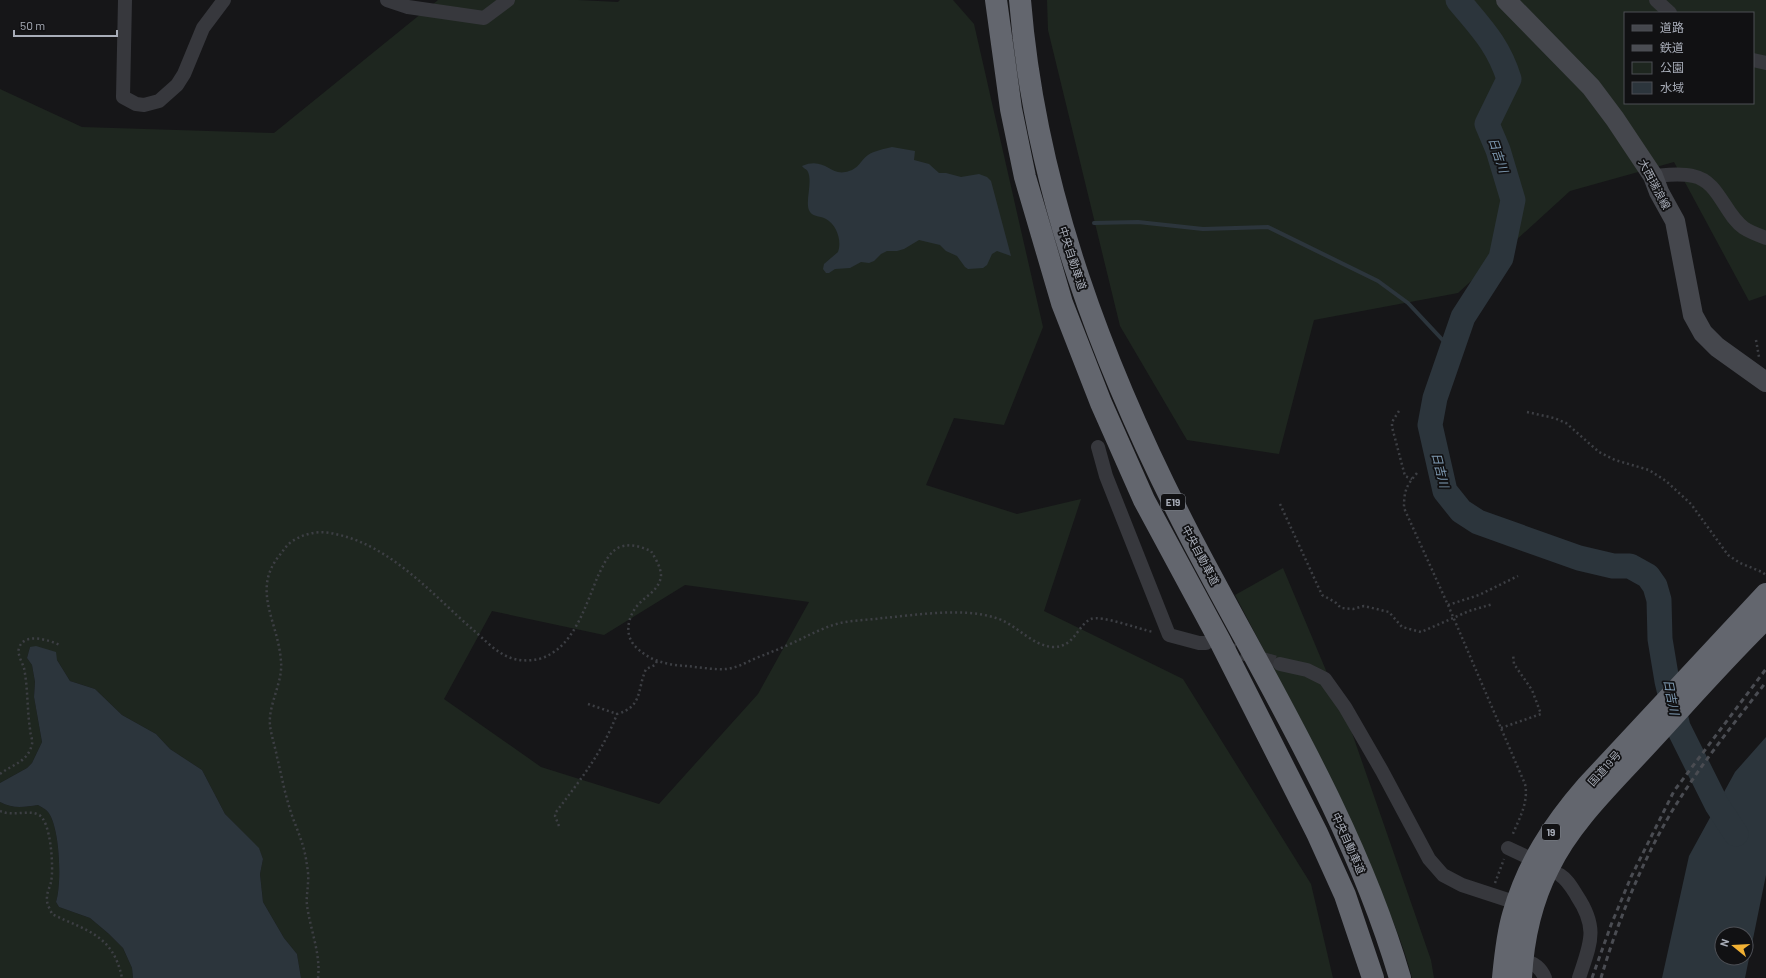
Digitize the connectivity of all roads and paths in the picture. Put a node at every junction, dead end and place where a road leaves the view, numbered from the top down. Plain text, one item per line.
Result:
1 (125, 0) edge
2 (224, 0) edge
3 (387, 0) edge
4 (508, 0) edge
5 (996, 0) edge
6 (1020, 0) edge
7 (1506, 0) edge
8 (1656, 0) edge
9 (1669, 12) edge
10 (1754, 60) edge
11 (1766, 63) edge
12 (1654, 176) junction
13 (1766, 238) edge
14 (1756, 340) dead end
15 (1760, 359) dead end
16 (1766, 382) edge
17 (1399, 411) dead end
18 (1527, 412) dead end
19 (1098, 448) dead end
20 (1417, 473) dead end
21 (1412, 479) junction
22 (1280, 504) dead end
23 (1766, 575) edge
24 (1518, 576) dead end
25 (1766, 594) edge
26 (1493, 604) dead end
27 (1448, 605) junction
28 (1454, 618) junction
29 (1766, 618) edge
30 (1169, 635) junction
31 (1206, 643) tunnel mouth
32 (60, 645) dead end
33 (1512, 654) dead end
34 (657, 661) junction
35 (1280, 664) tunnel mouth
36 (1686, 690) junction
37 (588, 704) dead end
38 (617, 714) junction
39 (1657, 722) junction
40 (1501, 728) junction
41 (0, 774) edge
42 (0, 811) edge
43 (559, 826) dead end
44 (1508, 848) junction
45 (1525, 856) dead end
46 (1560, 874) dead end
47 (1490, 894) junction
48 (1517, 903) junction
49 (1522, 969) edge
50 (122, 978) edge
51 (318, 978) edge
52 (1373, 978) edge
53 (1400, 978) edge
54 (1503, 978) edge
55 (1545, 978) edge
56 (1578, 978) edge

1 - 2 street
3 - 4 street
5 - 52 highway, 中央自動車道 / E19
6 - 53 highway, 中央自動車道 / E19
7 - 12 main road, 大西瑞浪線
8 - 9 street
10 - 11 street
12 - 13 street
12 - 16 main road, 大西瑞浪線
14 - 15 path
17 - 21 path
18 - 23 path
19 - 30 street
20 - 21 path
21 - 27 path
22 - 28 path
24 - 27 path
25 - 36 highway, 国道19号 / 19
26 - 28 path
27 - 28 path
28 - 40 path
29 - 36 highway, 国道19号 / 19
30 - 31 street
30 - 34 path
32 - 41 path
33 - 40 path
34 - 38 path
34 - 51 path
35 - 47 street
36 - 39 highway, 国道19号 / 19
37 - 38 path
38 - 43 path
39 - 48 highway, 国道19号 / 19
39 - 49 highway, 国道19号 / 19
40 - 44 path
42 - 50 path
44 - 45 street
44 - 47 path
46 - 56 street
47 - 48 street
48 - 54 highway, 国道19号 / 19
49 - 55 street

